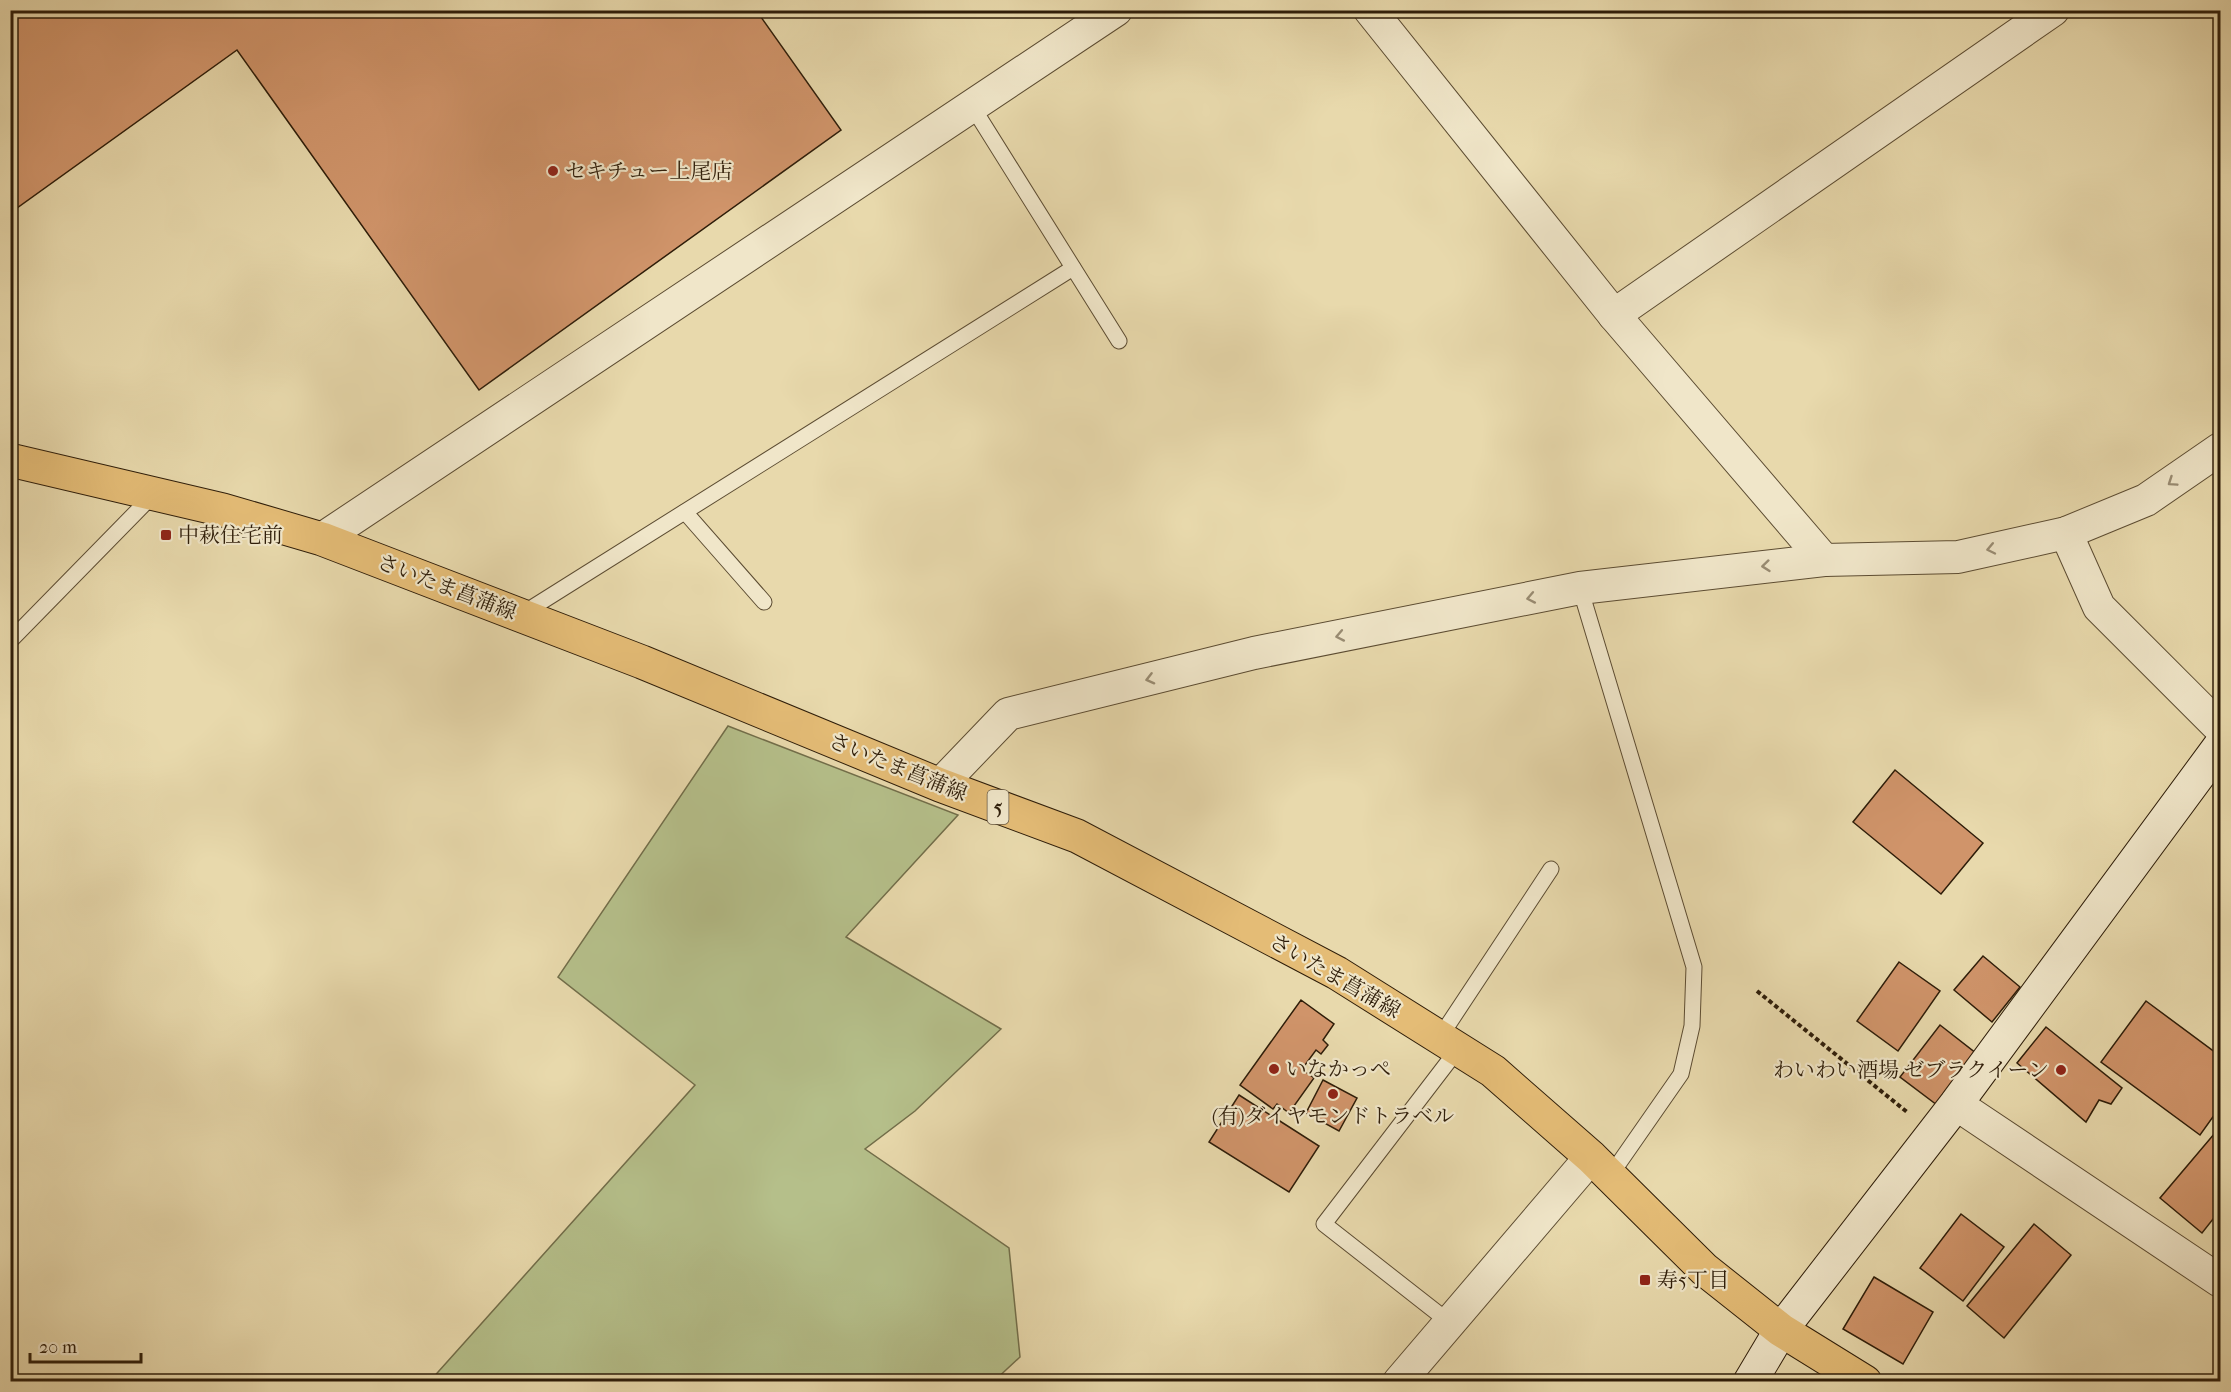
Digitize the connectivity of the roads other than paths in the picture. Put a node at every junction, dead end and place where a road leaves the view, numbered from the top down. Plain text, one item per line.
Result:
1 (1116, 10) edge
2 (1370, 10) edge
3 (2053, 10) edge
4 (972, 106) junction
5 (1073, 268) junction
6 (1614, 315) junction
7 (1119, 341) dead end
8 (2220, 449) edge
9 (12, 462) edge
10 (154, 494) junction
11 (685, 512) junction
12 (2066, 533) junction
13 (322, 539) junction
14 (1824, 560) junction
15 (1580, 588) junction
16 (764, 602) dead end
17 (520, 615) junction
18 (10, 640) edge
19 (2219, 748) edge
20 (940, 785) junction
21 (1551, 869) dead end
22 (1449, 1043) junction
23 (1956, 1104) junction
24 (1600, 1166) junction
25 (2220, 1281) edge
26 (1449, 1322) junction
27 (1781, 1330) junction
28 (1399, 1382) edge
29 (1750, 1382) edge
30 (1865, 1382) edge

1 - 4 street
2 - 6 street
3 - 6 street
4 - 5 lane
4 - 13 street
5 - 7 lane
5 - 11 lane
6 - 14 street
8 -> 12 street
9 - 10 main road, さいたま菖蒲線 / 5
10 - 13 main road, さいたま菖蒲線 / 5
10 - 18 lane
11 - 16 lane
11 - 17 lane
12 -> 14 street
12 - 19 street
13 - 17 main road, さいたま菖蒲線 / 5
14 -> 15 street
15 -> 20 street
15 - 24 lane
17 - 20 main road, さいたま菖蒲線 / 5
19 - 23 street
20 - 22 main road, さいたま菖蒲線 / 5
21 - 22 lane
22 - 24 main road, さいたま菖蒲線 / 5
22 - 26 lane
23 - 25 street
23 - 27 street
24 - 26 street
24 - 27 main road, さいたま菖蒲線 / 5
26 - 28 street
27 - 29 street
27 - 30 main road, さいたま菖蒲線 / 5

